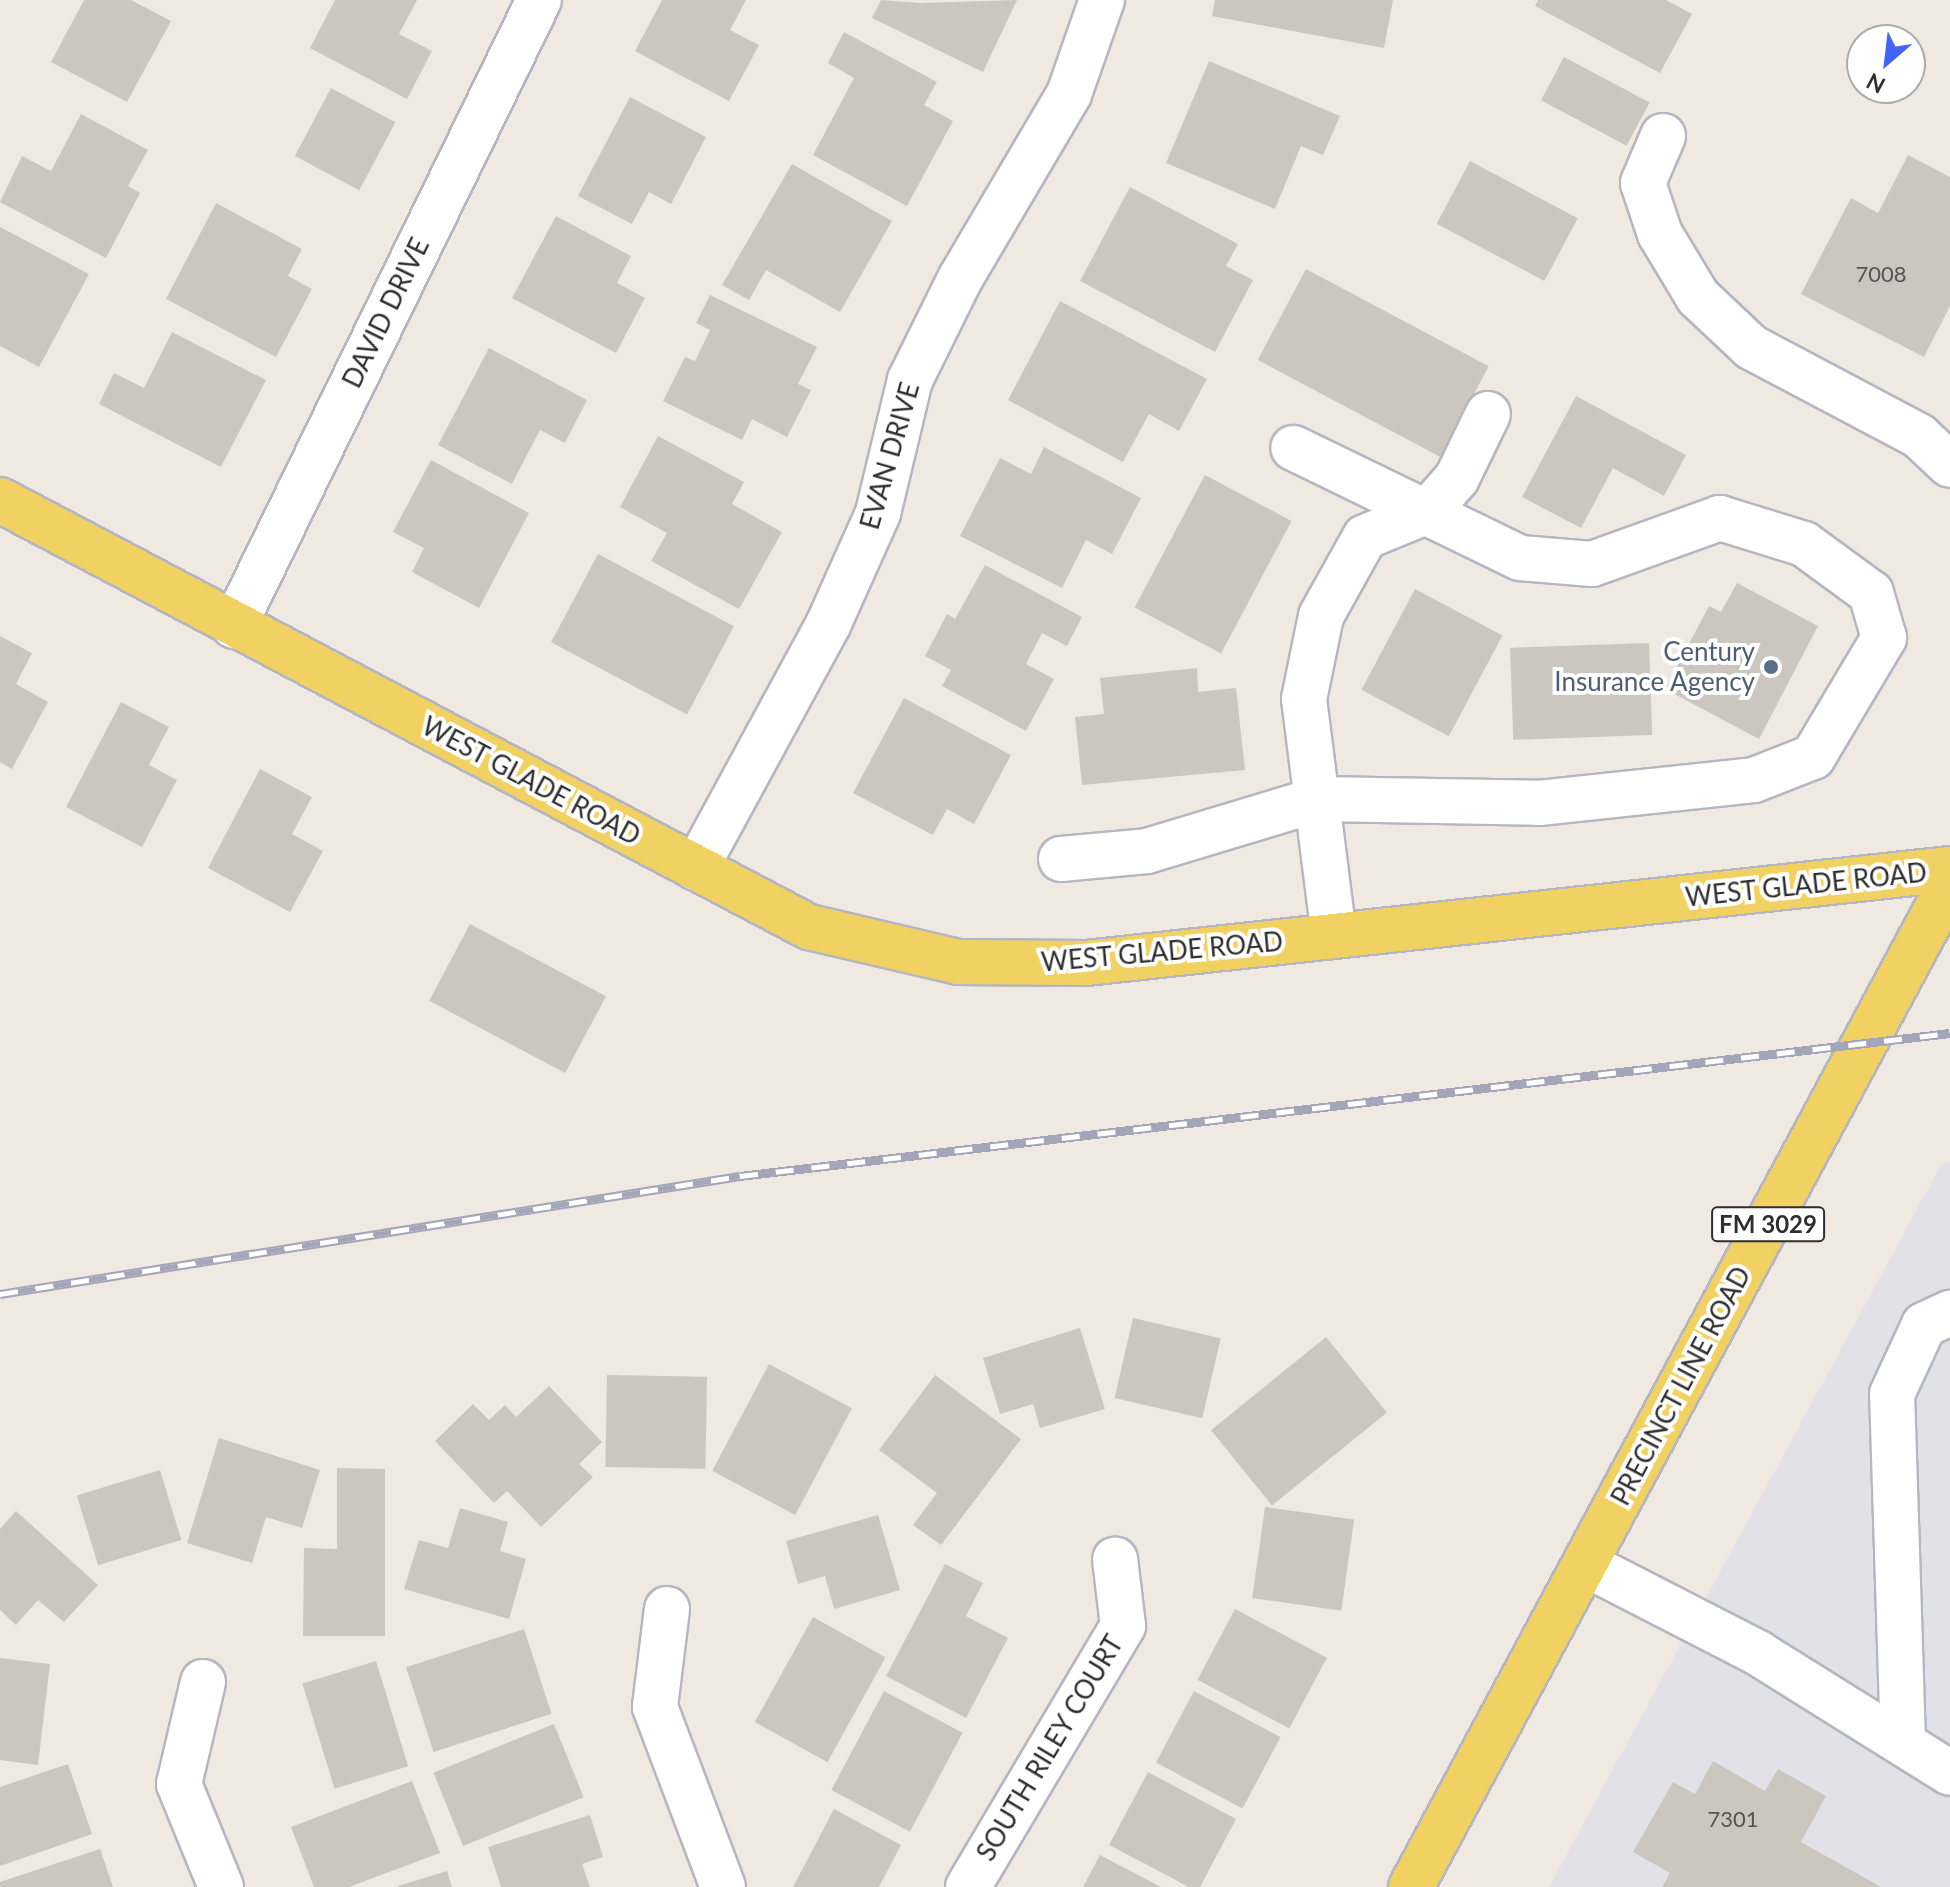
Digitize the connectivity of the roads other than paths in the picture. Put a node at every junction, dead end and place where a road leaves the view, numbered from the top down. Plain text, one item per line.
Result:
1 (539, 0) edge
2 (1102, 0) edge
3 (1663, 136) dead end
4 (1488, 414) dead end
5 (1293, 448) dead end
6 (1950, 465) edge
7 (0, 500) edge
8 (1428, 511) junction
9 (234, 626) junction
10 (1319, 799) junction
11 (1061, 859) dead end
12 (696, 868) junction
13 (1950, 869) edge
14 (1950, 884) edge
15 (1334, 936) junction
16 (1950, 1313) edge
17 (1115, 1559) dead end
18 (1585, 1564) junction
19 (667, 1609) dead end
20 (203, 1682) dead end
21 (1903, 1742) junction
22 (1948, 1767) edge
23 (221, 1887) edge
24 (723, 1887) edge
25 (968, 1887) edge
26 (1411, 1887) edge

1 - 9 street, DAVID DRIVE
2 - 12 street, EVAN DRIVE
3 - 6 street
4 - 8 street
5 - 8 street
7 - 9 main road, WEST GLADE ROAD
8 - 10 street
8 - 10 street
9 - 12 main road, WEST GLADE ROAD
10 - 11 street
10 - 15 street
12 - 15 main road, WEST GLADE ROAD
13 - 15 main road, WEST GLADE ROAD
14 - 18 main road, PRECINCT LINE ROAD / FM 3029
16 - 21 street
17 - 25 street, SOUTH RILEY COURT
18 - 21 street
18 - 26 main road, PRECINCT LINE ROAD / FM 3029
19 - 24 street
20 - 23 street
21 - 22 street

